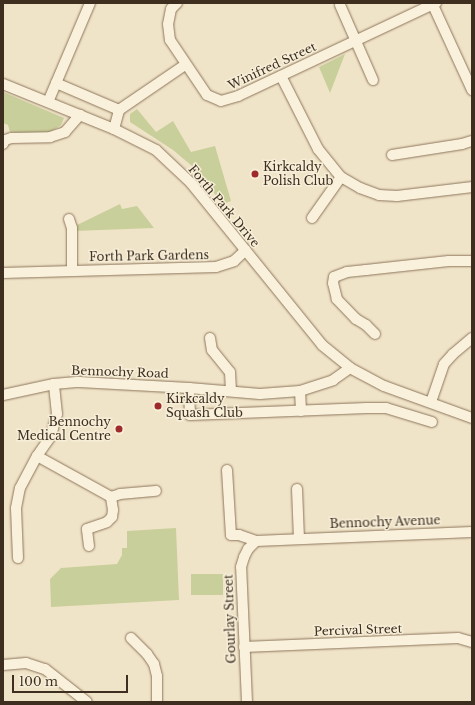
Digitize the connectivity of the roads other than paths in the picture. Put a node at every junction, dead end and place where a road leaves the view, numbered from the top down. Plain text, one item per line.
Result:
1 (90, 3) edge
2 (178, 3) edge
3 (434, 4) edge
4 (340, 5) dead end
5 (356, 41) junction
6 (185, 65) junction
7 (281, 76) junction
8 (373, 80) dead end
9 (56, 83) junction
10 (3, 84) edge
11 (472, 90) edge
12 (48, 102) junction
13 (119, 110) junction
14 (80, 115) junction
15 (114, 129) junction
16 (472, 141) edge
17 (3, 144) edge
18 (392, 155) dead end
19 (342, 177) junction
20 (472, 186) edge
21 (312, 218) dead end
22 (70, 219) dead end
23 (246, 250) junction
24 (472, 260) edge
25 (72, 270) junction
26 (3, 273) edge
27 (375, 334) dead end
28 (210, 338) dead end
29 (472, 338) edge
30 (350, 368) junction
31 (54, 384) junction
32 (189, 388) junction
33 (231, 391) junction
34 (300, 391) junction
35 (3, 395) edge
36 (431, 402) junction
37 (301, 411) junction
38 (472, 418) edge
39 (432, 422) dead end
40 (37, 456) junction
41 (227, 470) dead end
42 (297, 489) dead end
43 (156, 491) dead end
44 (111, 497) junction
45 (472, 532) edge
46 (299, 539) junction
47 (256, 540) junction
48 (89, 546) dead end
49 (18, 558) dead end
50 (131, 638) dead end
51 (472, 642) edge
52 (244, 647) junction
53 (3, 665) edge
54 (87, 702) edge
55 (157, 702) edge
56 (247, 702) edge

1 - 9 street
2 - 6 street, Winifred Street
3 - 5 street, Winifred Street
3 - 11 street
4 - 5 street
5 - 7 street, Winifred Street
5 - 8 street
6 - 7 street, Winifred Street
6 - 13 street
7 - 19 street
9 - 12 street
9 - 13 street
10 - 12 street, Forth Park Drive
12 - 14 street, Forth Park Drive
13 - 15 street
14 - 15 street, Forth Park Drive
14 - 17 street
15 - 23 street, Forth Park Drive
16 - 18 street
19 - 20 street
19 - 21 street
22 - 25 street, Forth Park Gardens
23 - 25 street, Forth Park Gardens
23 - 30 street, Forth Park Drive
24 - 27 street
25 - 26 street, Forth Park Gardens
28 - 33 street
29 - 36 street
30 - 34 street, Bennochy Road
30 - 36 street
31 - 32 street, Bennochy Road
31 - 35 street, Bennochy Road
31 - 40 street
32 - 33 street, Bennochy Road
32 - 37 street
33 - 34 street, Bennochy Road
34 - 37 street
36 - 38 street
37 - 39 street
40 - 44 street
40 - 49 street
41 - 47 street, Bennochy Avenue
42 - 46 street
43 - 44 street
44 - 48 street
45 - 46 street, Bennochy Avenue
46 - 47 street, Bennochy Avenue
47 - 52 street, Gourlay Street
50 - 55 street
51 - 52 street, Percival Street
52 - 56 street, Gourlay Street
53 - 54 street

